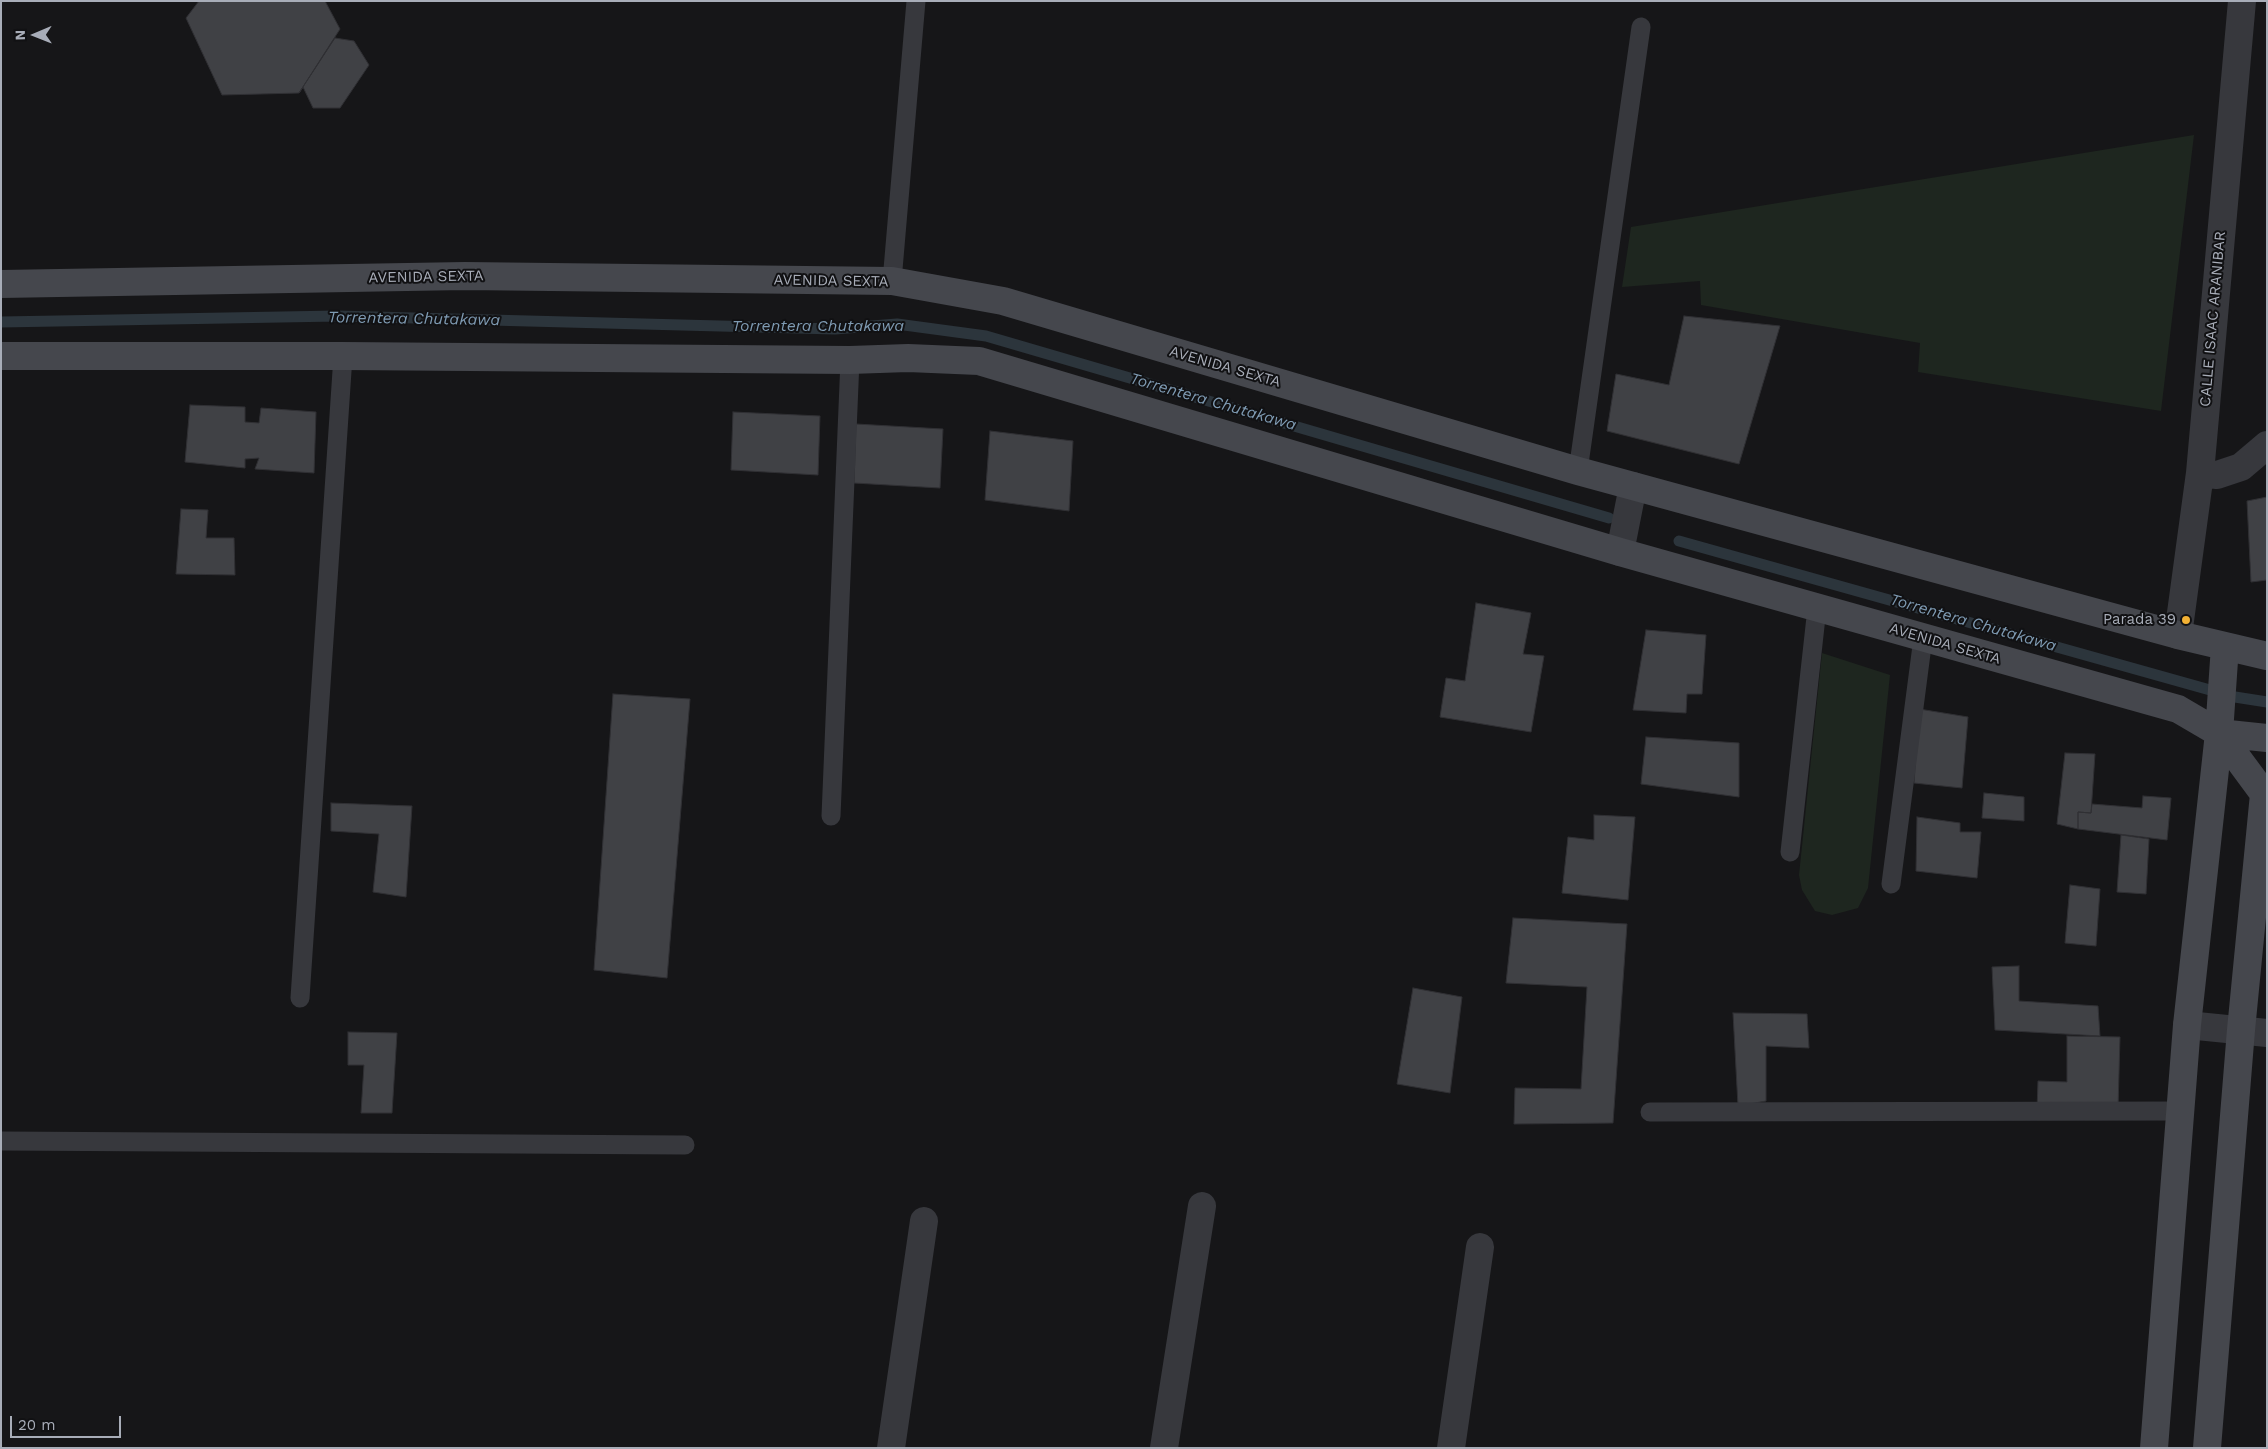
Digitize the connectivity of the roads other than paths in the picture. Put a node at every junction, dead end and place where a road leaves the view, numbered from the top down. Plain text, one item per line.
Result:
1 (916, 1) edge
2 (2242, 1) edge
3 (1641, 28) dead end
4 (892, 281) junction
5 (1, 284) edge
6 (1, 356) edge
7 (343, 356) junction
8 (850, 360) junction
9 (2267, 445) edge
10 (1578, 471) junction
11 (2200, 473) junction
12 (1633, 486) junction
13 (1622, 540) junction
14 (1817, 608) junction
15 (2178, 635) junction
16 (1924, 638) junction
17 (2225, 646) junction
18 (2267, 656) edge
19 (2220, 724) junction
20 (2267, 738) edge
21 (831, 816) dead end
22 (1790, 852) dead end
23 (1891, 884) dead end
24 (300, 998) dead end
25 (2186, 1025) junction
26 (2254, 1031) edge
27 (2179, 1111) junction
28 (1650, 1112) dead end
29 (1, 1141) edge
30 (685, 1145) dead end
31 (1202, 1206) dead end
32 (924, 1221) dead end
33 (1480, 1247) dead end
34 (891, 1448) edge
35 (1164, 1448) edge
36 (1451, 1448) edge
37 (2154, 1448) edge
38 (2207, 1448) edge

1 - 4 lane
2 - 11 street, CALLE ISAAC ARANIBAR
3 - 10 lane
4 - 5 street, AVENIDA SEXTA
4 - 10 street, AVENIDA SEXTA
6 - 7 street, AVENIDA SEXTA
7 - 8 street, AVENIDA SEXTA
7 - 24 lane
8 - 13 street, AVENIDA SEXTA
8 - 21 lane
9 - 11 street
10 - 12 street, AVENIDA SEXTA
11 - 15 street, CALLE ISAAC ARANIBAR
12 - 13 street
12 - 15 street, AVENIDA SEXTA
13 - 14 street, AVENIDA SEXTA
14 - 16 street, AVENIDA SEXTA
14 - 22 lane
15 - 17 street, AVENIDA SEXTA
16 - 19 street, AVENIDA SEXTA
16 - 23 lane
17 - 18 street, AVENIDA SEXTA
17 - 19 street
19 - 20 street, AVENIDA SEXTA
19 - 25 street
19 - 26 street
25 - 26 street
25 - 27 street
26 - 38 street
27 - 28 lane
27 - 37 street
29 - 30 lane
31 - 35 street
32 - 34 street
33 - 36 street

